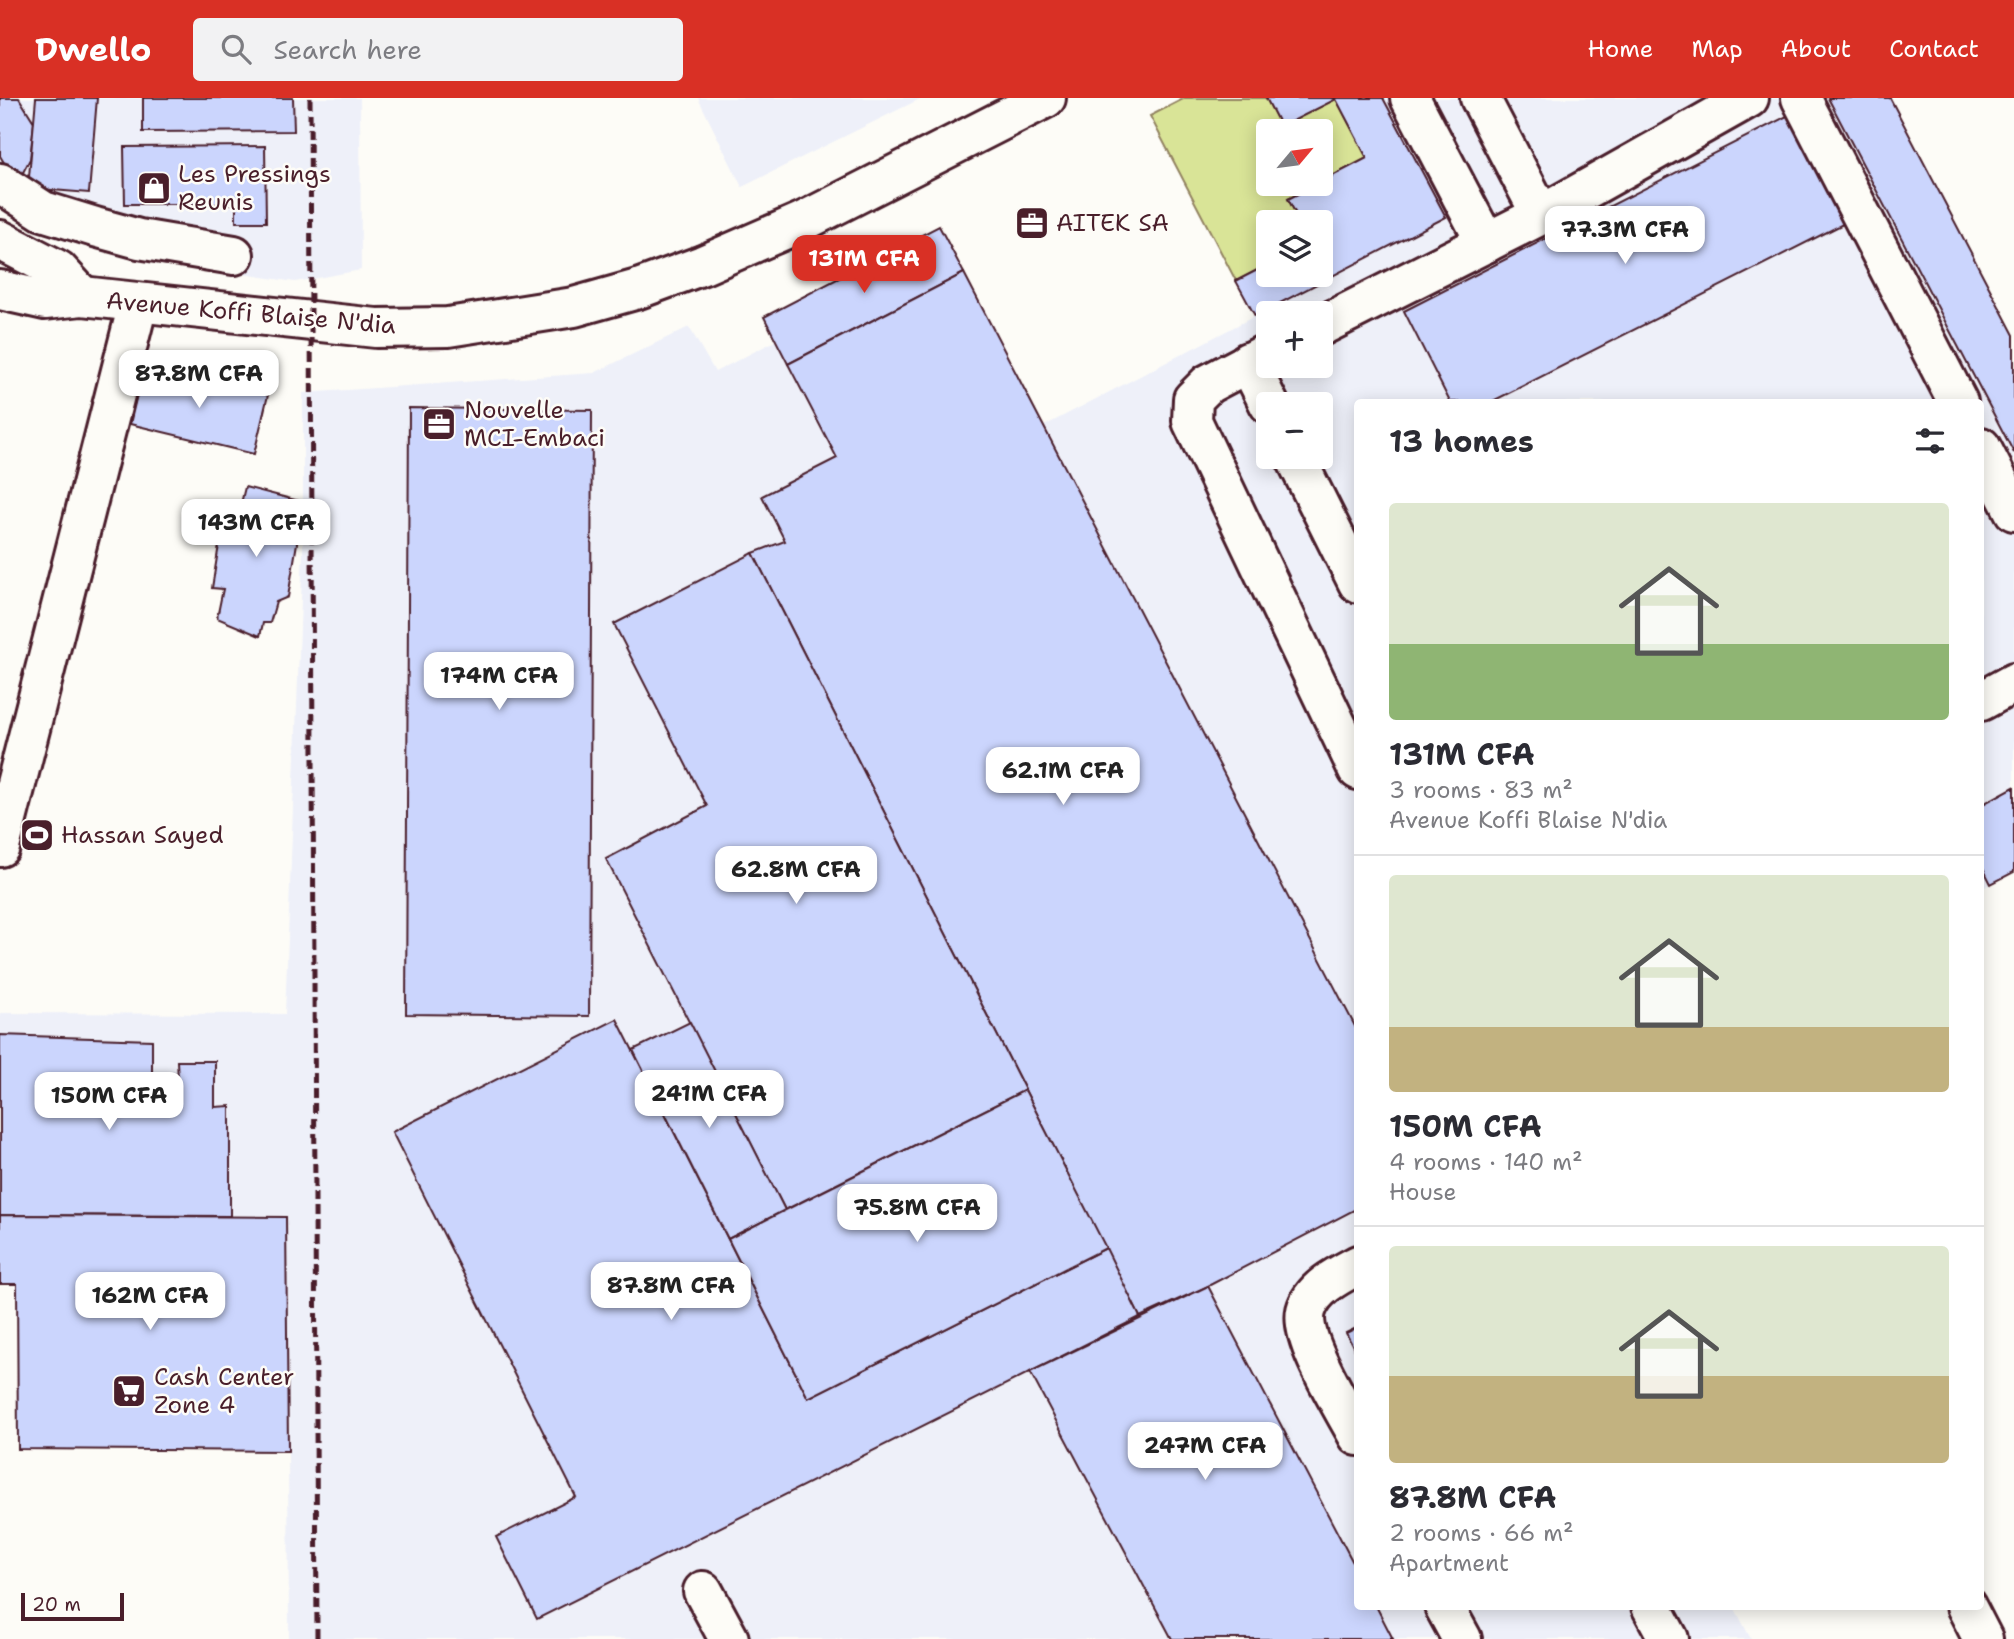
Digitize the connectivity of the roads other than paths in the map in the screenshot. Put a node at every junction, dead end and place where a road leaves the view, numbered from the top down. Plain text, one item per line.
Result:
1 (1046, 98) edge
2 (1410, 98) edge
3 (1480, 98) edge
4 (1749, 98) edge
5 (1801, 98) edge
6 (0, 183) edge
7 (1541, 215) junction
8 (0, 240) edge
9 (1486, 243) junction
10 (234, 255) dead end
11 (0, 290) edge
12 (82, 296) junction
13 (138, 304) junction
14 (1333, 320) edge
15 (1256, 359) edge
16 (1956, 399) edge
17 (1984, 453) edge
18 (1302, 469) edge
19 (2014, 511) edge
20 (1354, 575) edge
21 (2014, 682) edge
22 (1984, 699) edge
23 (1354, 762) edge
24 (0, 847) edge
25 (1354, 1267) edge
26 (1354, 1428) edge
27 (703, 1591) dead end
28 (1446, 1610) edge
29 (1653, 1610) edge
30 (1968, 1610) edge
31 (729, 1639) edge
32 (1462, 1639) edge
33 (1669, 1639) edge
34 (1983, 1639) edge

1 - 13 street, Avenue Koffi Blaise N'dia
2 - 9 street
3 - 7 street
4 - 7 street
5 - 16 street
6 - 10 street
7 - 9 street
8 - 12 street, Avenue Koffi Blaise N'dia
9 - 14 street
11 - 12 street, Avenue Koffi Blaise N'dia
12 - 13 street, Avenue Koffi Blaise N'dia
13 - 24 street
15 - 23 street
17 - 19 street
18 - 20 street
21 - 22 street
25 - 26 street
27 - 31 street
28 - 32 street
29 - 33 street
30 - 34 street

